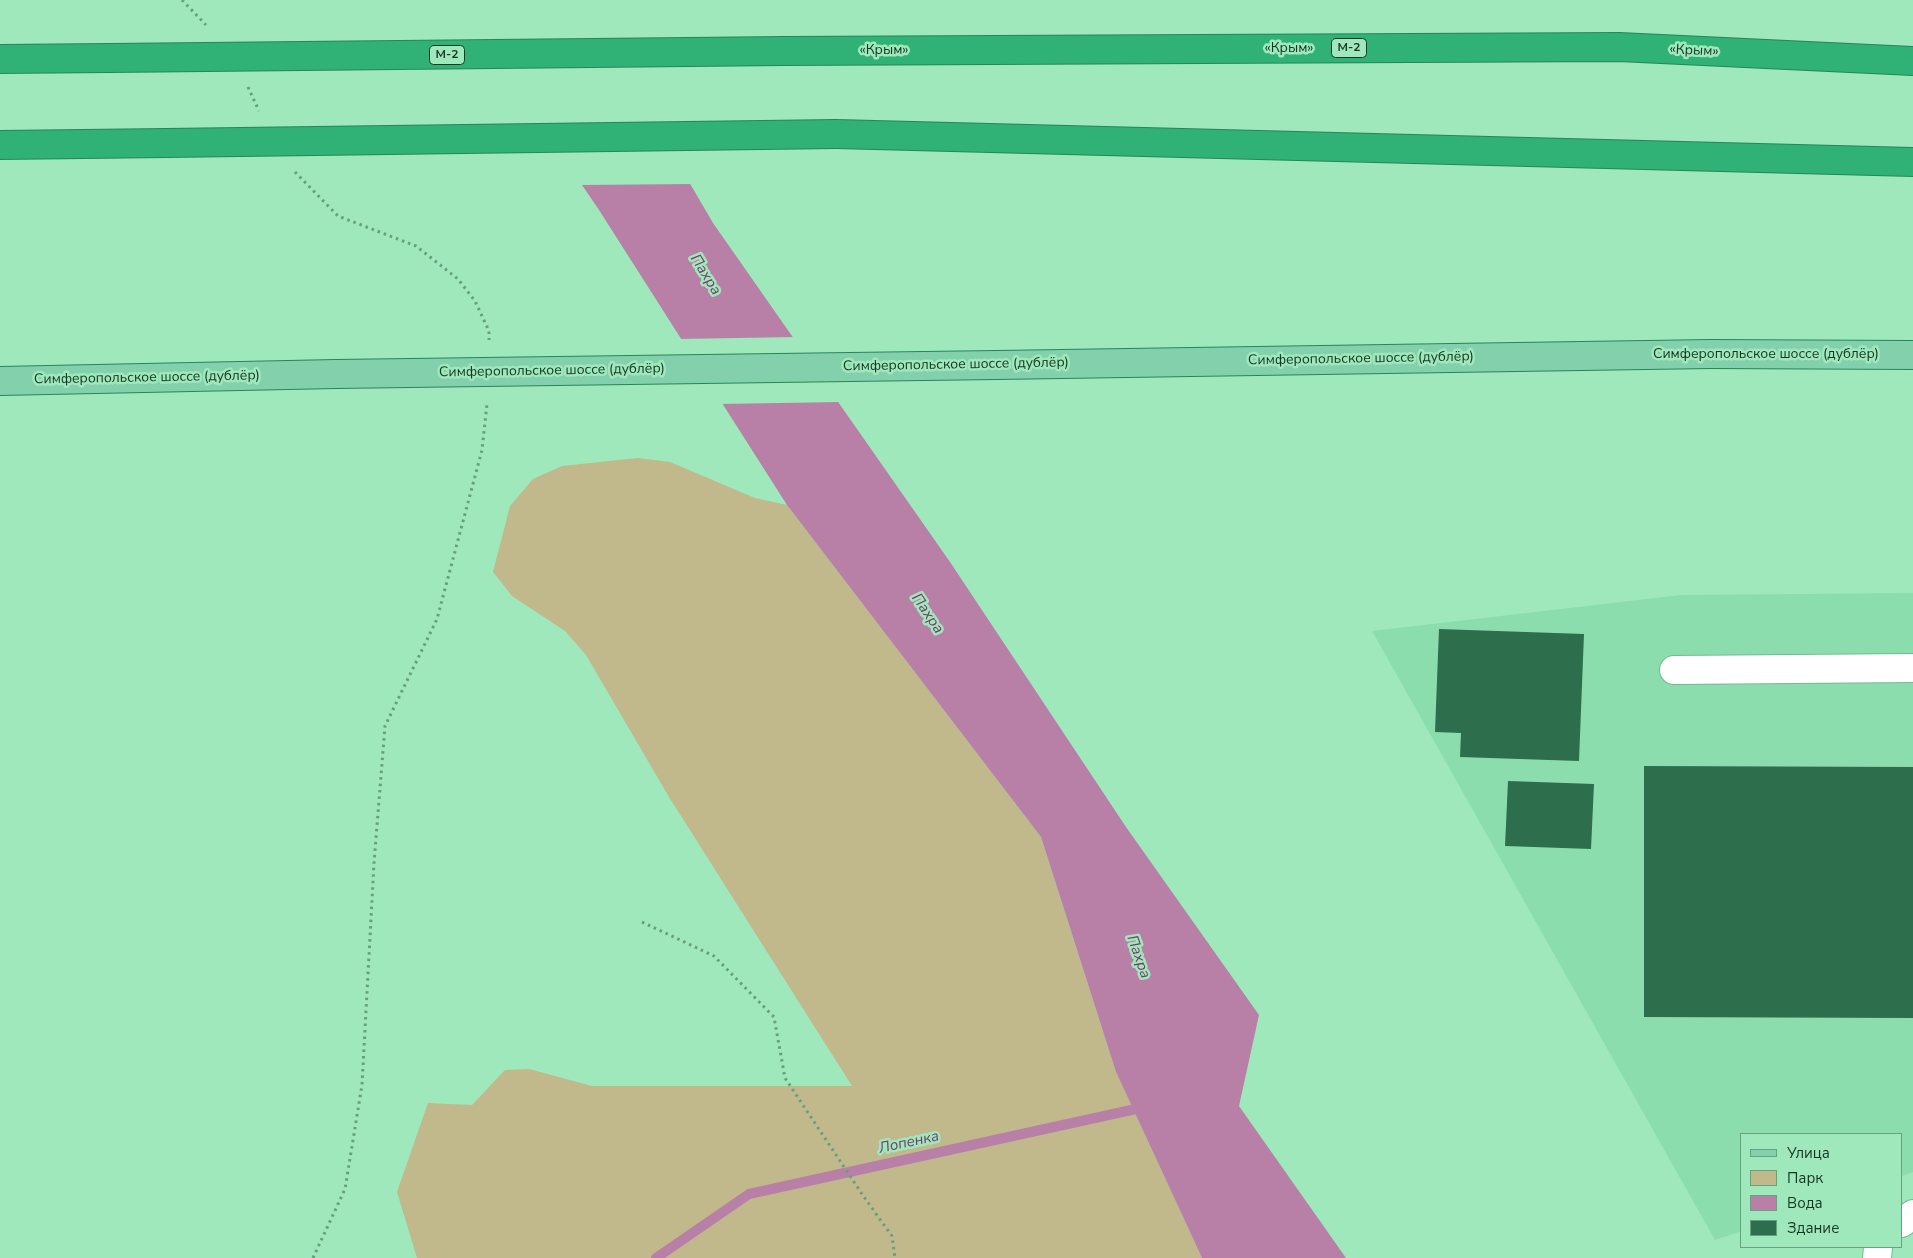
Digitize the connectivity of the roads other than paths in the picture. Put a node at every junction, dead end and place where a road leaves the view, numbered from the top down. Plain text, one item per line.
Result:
1 (0, 59) edge
2 (1913, 62) edge
3 (0, 145) edge
4 (1913, 162) edge
5 (1913, 355) edge
6 (0, 381) edge
7 (1913, 668) edge
8 (1674, 670) dead end
9 (1913, 1214) edge
10 (1903, 1222) edge

1 - 2 highway, «Крым» / М-2, bridge
3 - 4 highway, bridge
5 - 6 main road, Симферопольское шоссе (дублёр), bridge
7 - 8 lane
9 - 10 lane

